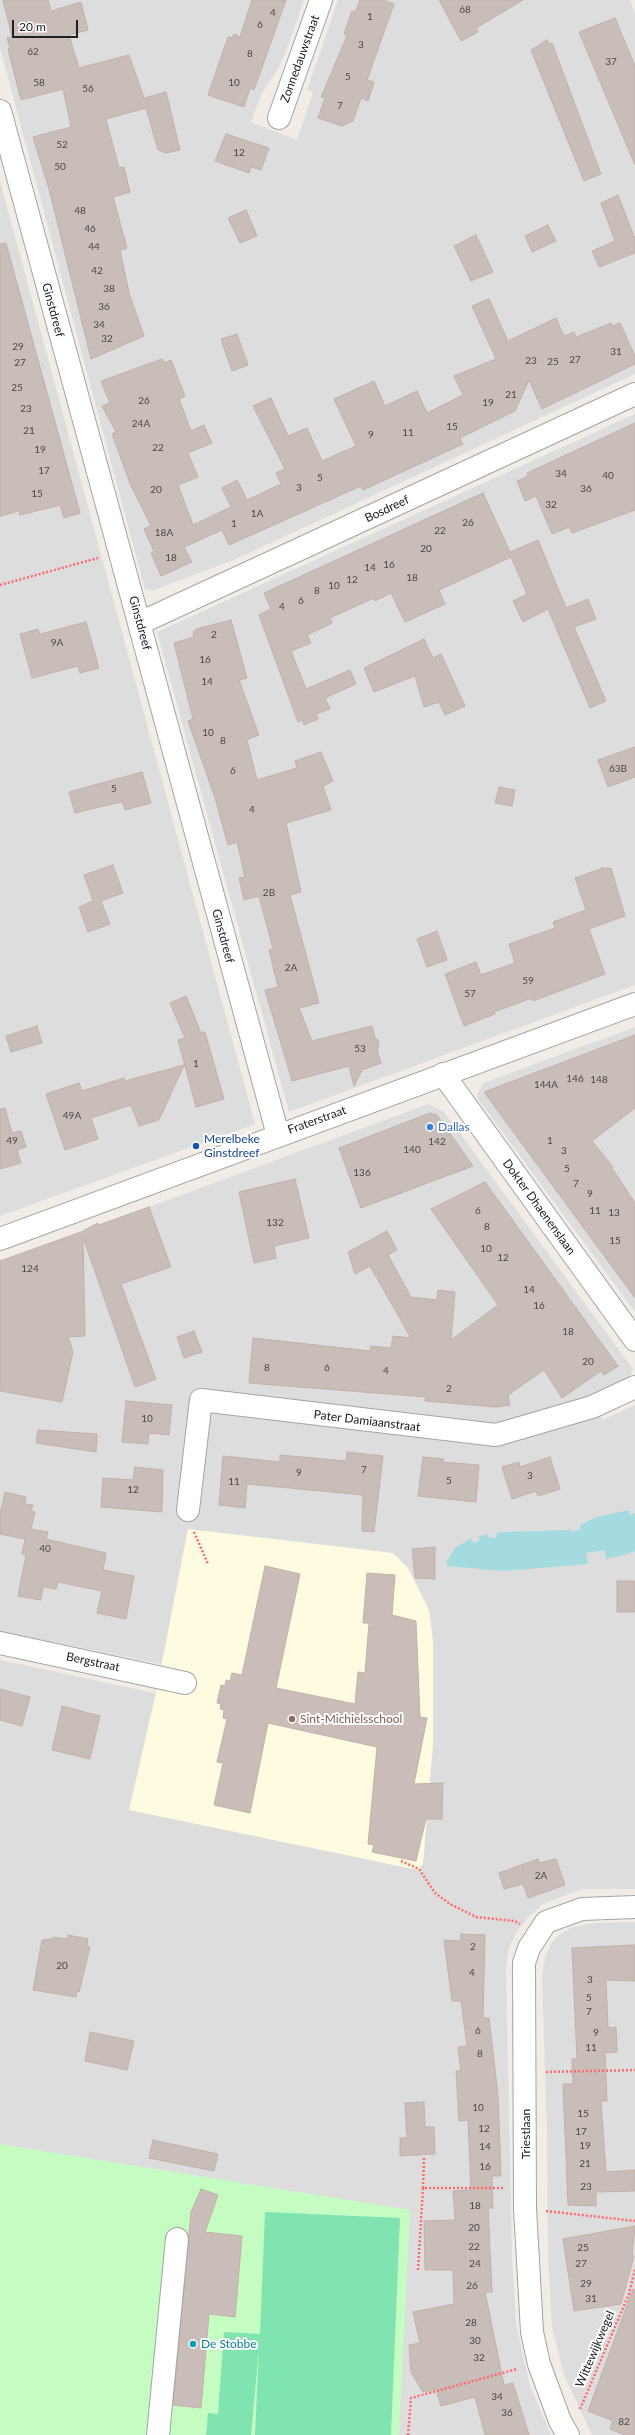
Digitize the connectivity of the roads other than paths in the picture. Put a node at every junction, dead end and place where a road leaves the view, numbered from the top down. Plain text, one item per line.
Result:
1 (321, 0) edge
2 (0, 111) edge
3 (279, 118) dead end
4 (635, 394) edge
5 (140, 623) junction
6 (635, 1004) edge
7 (443, 1074) junction
8 (278, 1135) junction
9 (0, 1239) edge
10 (635, 1340) edge
11 (635, 1387) edge
12 (188, 1510) road end
13 (0, 1643) edge
14 (185, 1683) dead end
15 (635, 1907) edge
16 (177, 2239) dead end
17 (158, 2435) edge
18 (568, 2435) edge

1 - 3 street, Zonnedauwstraat
2 - 5 street, Ginstdreef
4 - 5 street, Bosdreef
5 - 8 street, Ginstdreef
6 - 7 street, Fraterstraat
7 - 8 street, Fraterstraat
7 - 10 street, Dokter Dhaenenslaan
8 - 9 street, Fraterstraat
11 - 12 street, Pater Damiaanstraat
13 - 14 street, Bergstraat
15 - 18 street, Triestlaan
16 - 17 street

